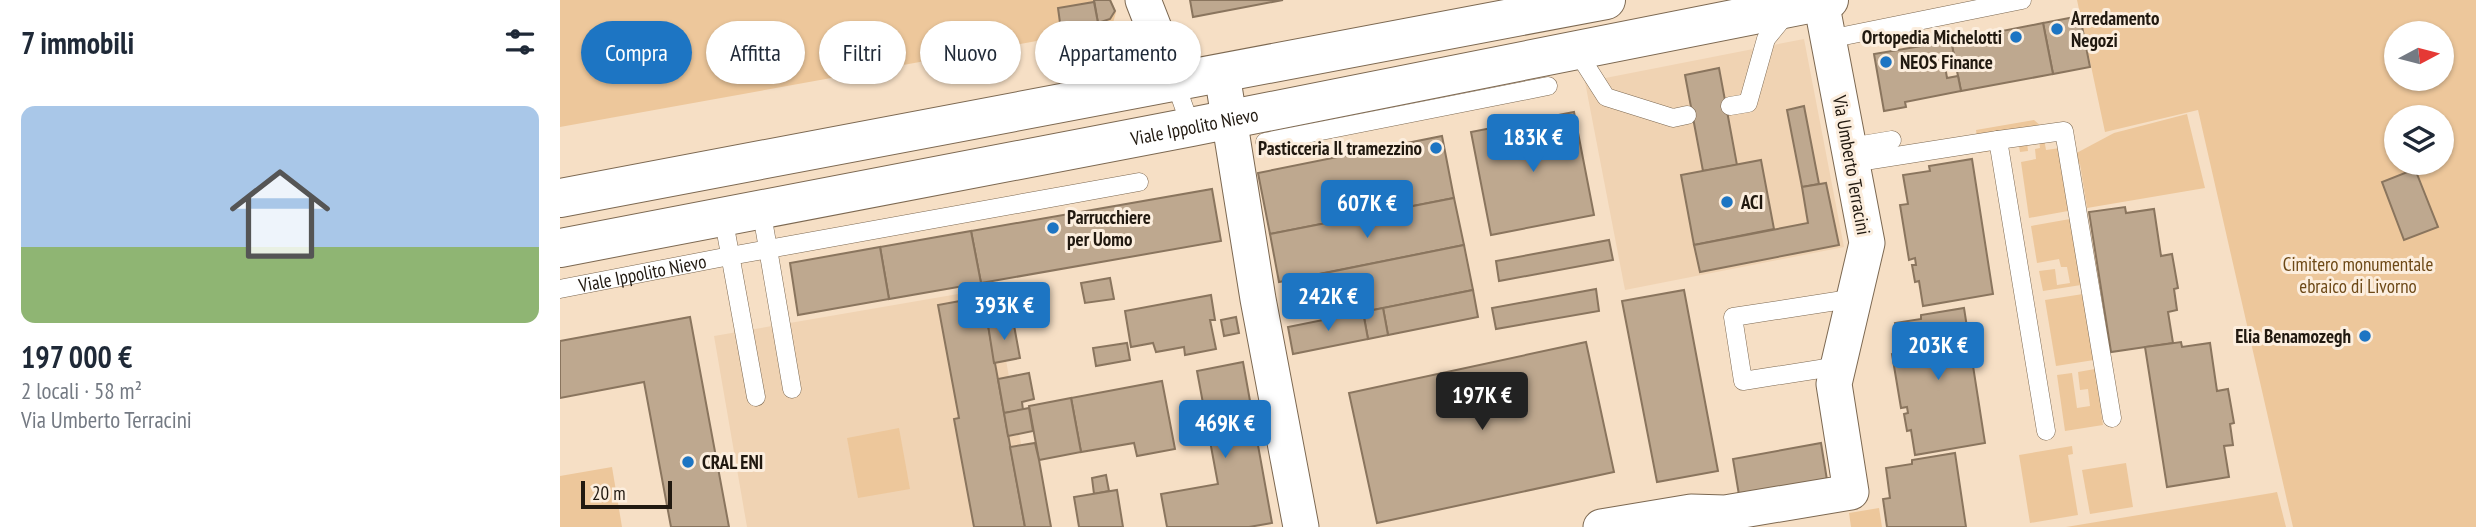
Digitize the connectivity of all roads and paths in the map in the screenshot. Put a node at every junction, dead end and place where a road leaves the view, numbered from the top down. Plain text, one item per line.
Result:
1 (1143, 0) edge
2 (2022, 0) edge
3 (1584, 2) edge
4 (1814, 3) edge
5 (1151, 21) edge
6 (1829, 39) junction
7 (1576, 50) junction
8 (1222, 74) junction
9 (1201, 78) edge
10 (1164, 84) edge
11 (1176, 84) edge
12 (1548, 86) dead end
13 (1730, 106) dead end
14 (1687, 115) dead end
15 (1229, 120) junction
16 (1191, 127) junction
17 (1892, 140) dead end
18 (1998, 141) junction
19 (1265, 142) dead end
20 (1851, 155) junction
21 (1139, 182) dead end
22 (560, 198) edge
23 (761, 208) junction
24 (723, 216) junction
25 (560, 248) edge
26 (769, 249) junction
27 (730, 256) junction
28 (560, 289) edge
29 (1856, 298) junction
30 (1839, 366) junction
31 (792, 389) dead end
32 (756, 397) dead end
33 (2112, 418) dead end
34 (2046, 431) dead end
35 (1301, 527) edge
36 (1601, 527) edge

1 - 5 street
2 - 6 lane
3 - 8 main road
4 - 6 street, Via Umberto Terracini
4 - 7 main road, Viale Ippolito Nievo
4 - 13 lane
6 - 20 street, Via Umberto Terracini
7 - 14 lane
7 - 15 main road, Viale Ippolito Nievo
8 - 9 main road
8 - 15 street
10 - 22 main road
11 - 16 lane
12 - 19 lane
15 - 16 main road, Viale Ippolito Nievo
15 - 35 street
16 - 23 main road, Viale Ippolito Nievo
17 - 20 lane
18 - 20 lane
18 - 33 lane
18 - 34 lane
20 - 29 street, Via Umberto Terracini
21 - 26 lane, Viale Ippolito Nievo
23 - 24 main road, Viale Ippolito Nievo
23 - 26 lane
24 - 25 main road, Viale Ippolito Nievo
24 - 27 lane
26 - 27 lane, Viale Ippolito Nievo
26 - 31 lane
27 - 28 lane, Viale Ippolito Nievo
27 - 32 lane
29 - 30 street, Via Umberto Terracini
29 - 30 lane
30 - 36 street, Via Umberto Terracini

